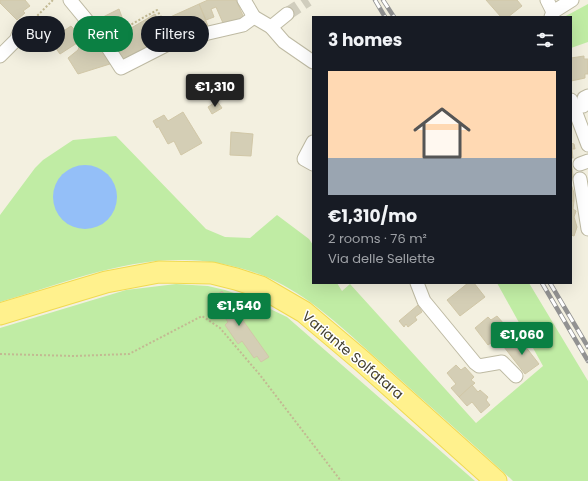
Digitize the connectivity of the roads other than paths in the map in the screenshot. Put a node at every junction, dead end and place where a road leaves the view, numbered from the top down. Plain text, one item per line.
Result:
1 (70, 0) edge
2 (244, 0) edge
3 (547, 0) edge
4 (572, 0) edge
5 (287, 14) tunnel mouth
6 (552, 14) edge
7 (254, 17) junction
8 (271, 27) junction
9 (12, 44) edge
10 (0, 56) edge
11 (312, 61) edge
12 (572, 103) edge
13 (312, 144) edge
14 (588, 145) edge
15 (312, 163) edge
16 (580, 179) dead end
17 (588, 229) edge
18 (417, 284) edge
19 (0, 314) edge
20 (516, 376) dead end
21 (496, 481) edge

1 - 7 street
2 - 7 street
3 - 6 street
4 - 6 street
5 - 8 street
7 - 8 street
8 - 11 street
9 - 10 street
12 - 14 street
13 - 15 street
16 - 17 street
18 - 20 street
19 - 21 main road, Variante Solfatara

